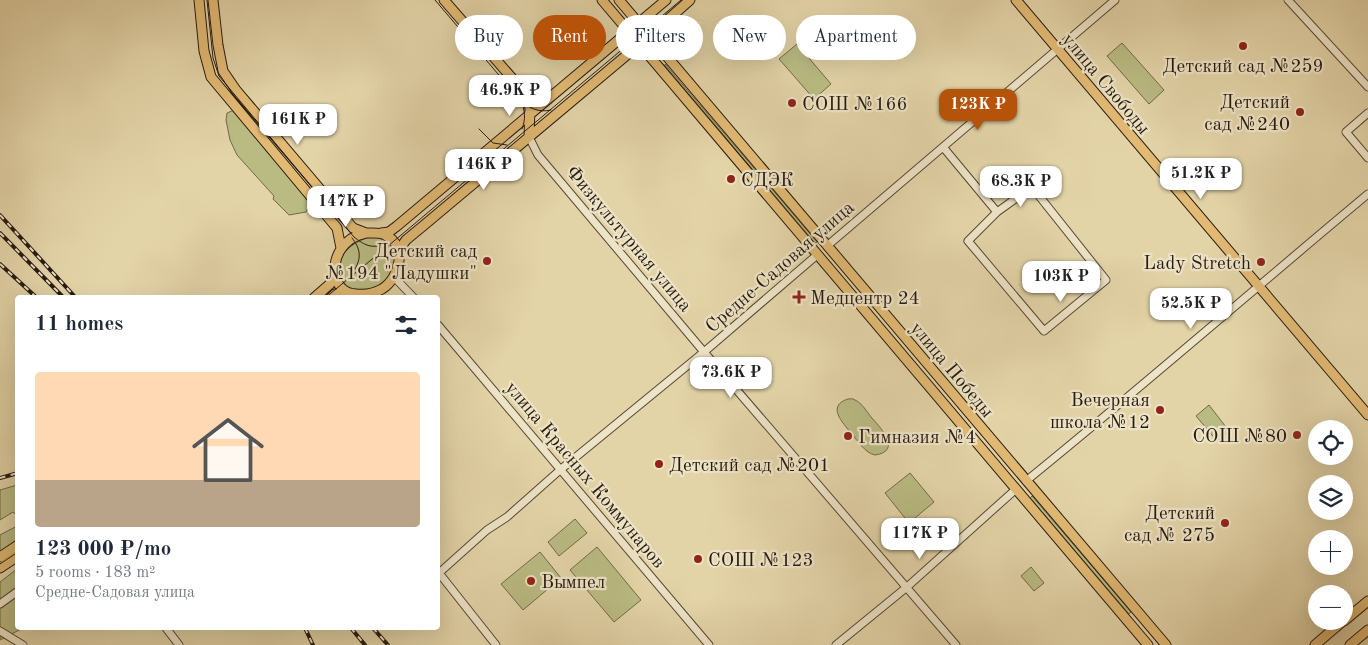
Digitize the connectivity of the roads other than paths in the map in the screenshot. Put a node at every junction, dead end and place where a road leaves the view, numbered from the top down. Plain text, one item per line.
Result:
1 (199, 0) edge
2 (213, 0) edge
3 (444, 0) edge
4 (618, 0) edge
5 (666, 0) edge
6 (690, 0) edge
7 (1016, 0) edge
8 (1115, 0) edge
9 (1288, 0) edge
10 (604, 2) edge
11 (631, 15) edge
12 (649, 15) edge
13 (673, 15) edge
14 (616, 16) edge
15 (616, 44) edge
16 (1057, 49) junction
17 (621, 60) edge
18 (654, 60) edge
19 (671, 61) joint
20 (662, 70) junction
21 (1368, 87) edge
22 (1368, 113) edge
23 (530, 115) junction
24 (529, 137) junction
25 (943, 147) junction
26 (1368, 158) edge
27 (1368, 194) edge
28 (998, 212) junction
29 (366, 233) junction
30 (381, 233) junction
31 (827, 246) junction
32 (341, 248) junction
33 (399, 250) junction
34 (817, 254) junction
35 (334, 273) junction
36 (394, 277) junction
37 (1258, 286) junction
38 (348, 292) junction
39 (317, 295) edge
40 (334, 295) edge
41 (411, 295) edge
42 (440, 327) edge
43 (704, 352) junction
44 (1368, 415) edge
45 (560, 470) junction
46 (1026, 481) junction
47 (1016, 489) junction
48 (15, 547) edge
49 (0, 557) edge
50 (15, 558) edge
51 (0, 568) edge
52 (440, 573) edge
53 (440, 575) edge
54 (907, 587) junction
55 (15, 592) edge
56 (1368, 601) edge
57 (0, 604) edge
58 (1136, 610) junction
59 (1353, 613) edge
60 (1126, 619) junction
61 (1151, 628) junction
62 (168, 630) edge
63 (1332, 630) edge
64 (1368, 630) edge
65 (0, 631) edge
66 (1141, 637) junction
67 (23, 645) edge
68 (179, 645) edge
69 (496, 645) edge
70 (709, 645) edge
71 (836, 645) edge
72 (956, 645) edge
73 (1148, 645) edge
74 (1166, 645) edge
75 (1315, 645) edge
76 (1350, 645) edge

1 - 32 main road
2 - 29 main road
3 - 23 main road
4 - 10 main road
4 - 11 main road, улица Победы
5 - 12 main road
6 - 13 main road
7 - 16 main road, улица Свободы
8 - 16 street, Средне-Садовая улица
9 - 21 street
10 - 14 main road, улица Победы
15 - 23 main road
16 - 25 street, Средне-Садовая улица
16 - 37 main road, улица Свободы
17 - 24 main road
18 - 20 main road, улица Победы
19 - 20 main road
19 - 31 main road, улица Победы
20 - 34 main road, улица Победы
22 - 26 street
23 - 24 main road
23 - 30 main road
24 - 33 main road
24 - 43 street, Физкультурная улица
25 - 28 street
25 - 31 street, Средне-Садовая улица
27 - 37 street
28 - 28 street
29 - 30 main road
29 - 32 main road
30 - 33 main road
31 - 34 main road, Средне-Садовая улица
31 - 46 main road, улица Победы
32 - 35 main road
33 - 36 main road
34 - 43 street, Средне-Садовая улица
34 - 47 main road, улица Победы
35 - 38 main road
35 - 39 main road
36 - 38 main road
36 - 41 street
37 - 44 main road, улица Свободы
37 - 46 street
38 - 40 main road
42 - 45 street, улица Красных Коммунаров
43 - 45 street, Средне-Садовая улица
43 - 54 street, Физкультурная улица
45 - 52 street, Средне-Садовая улица
45 - 70 street, улица Красных Коммунаров
46 - 47 main road
46 - 58 main road, улица Победы
47 - 54 street
47 - 60 main road, улица Победы
48 - 49 main road
50 - 51 main road
53 - 69 street, Средне-Садовая улица
54 - 71 street
54 - 72 street, Физкультурная улица
55 - 57 street
56 - 59 main road
58 - 60 main road
58 - 61 main road, улица Победы
60 - 66 main road, улица Победы
61 - 66 main road
61 - 74 main road, улица Победы
62 - 68 street
63 - 75 main road
64 - 76 main road
65 - 67 street
66 - 73 main road, улица Победы

